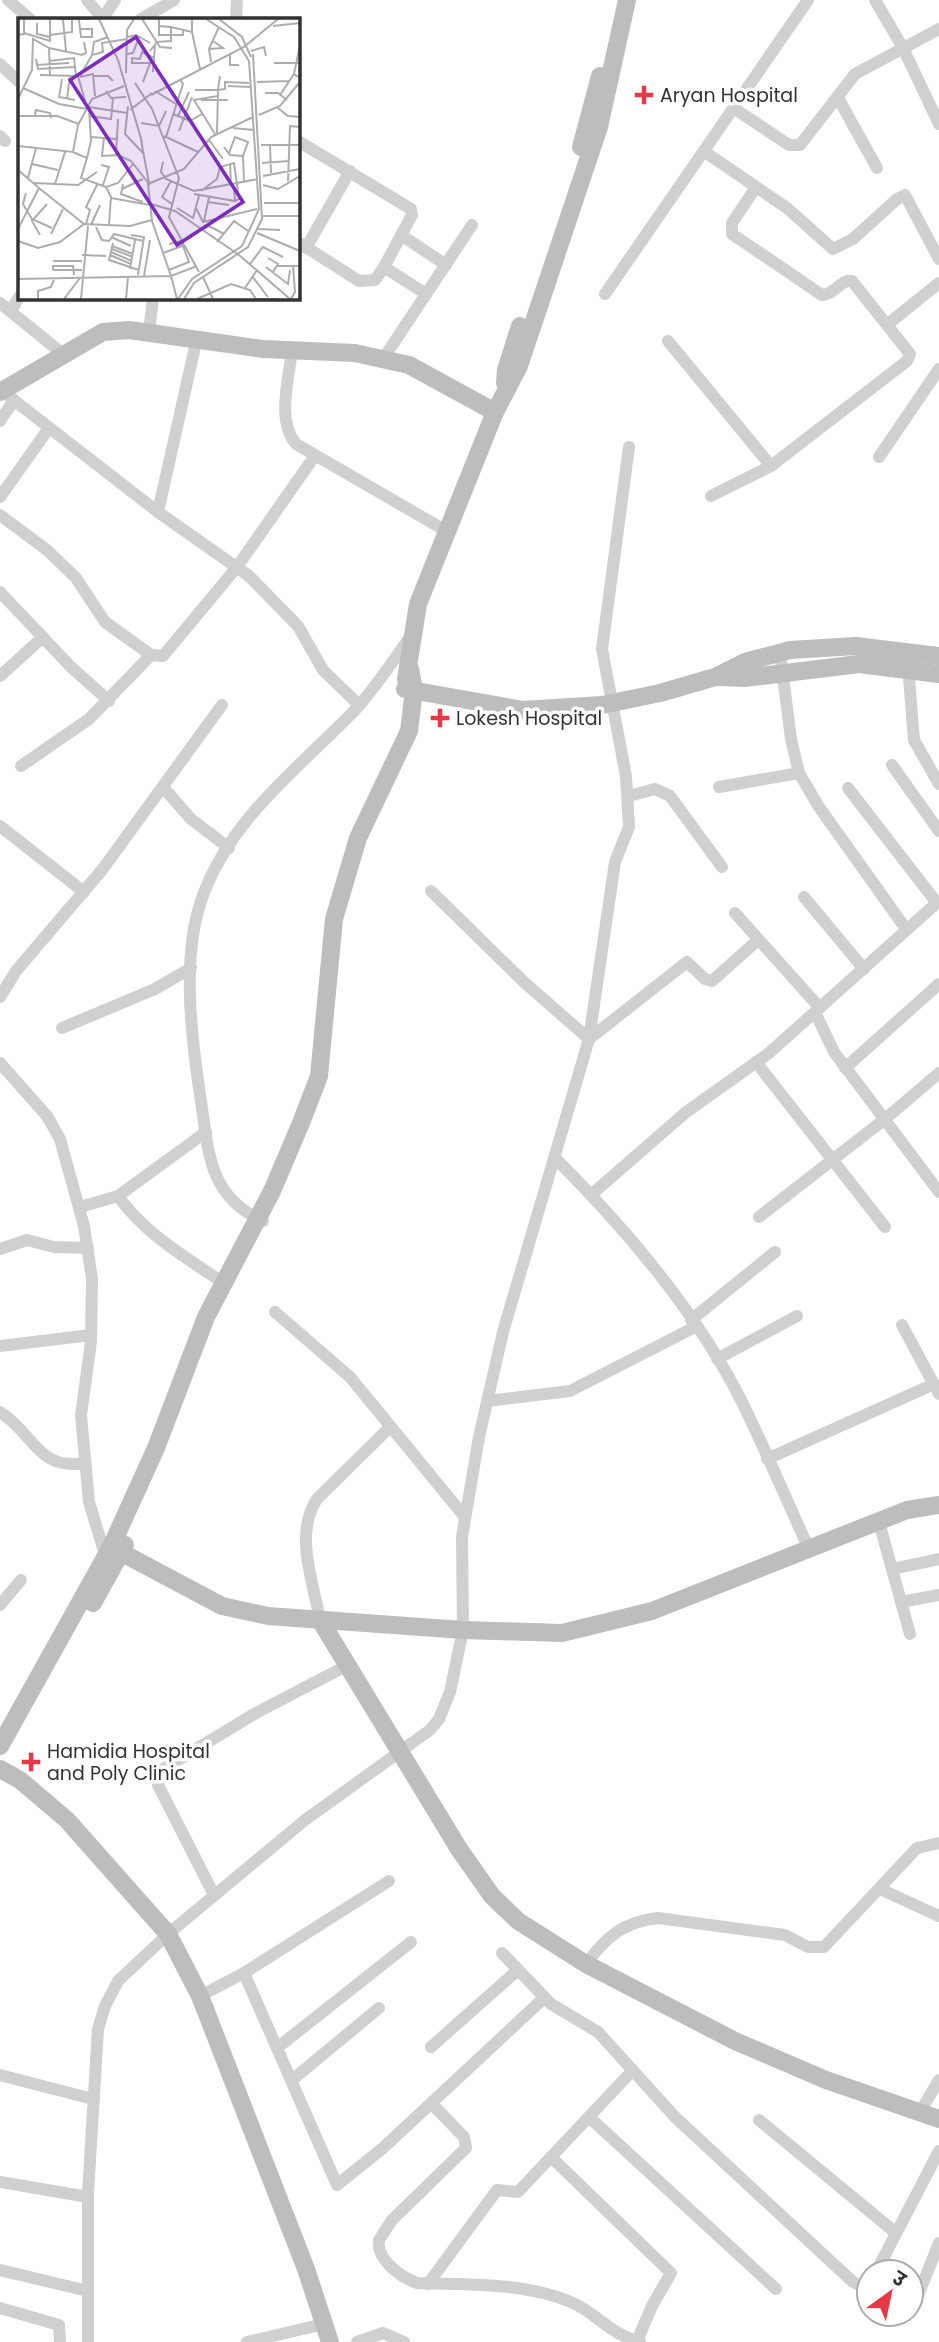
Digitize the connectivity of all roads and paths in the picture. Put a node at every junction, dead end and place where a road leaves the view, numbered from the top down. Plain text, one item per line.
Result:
1 (8, 0) edge
2 (87, 0) edge
3 (115, 0) edge
4 (174, 0) edge
5 (237, 0) edge
6 (616, 0) edge
7 (627, 0) edge
8 (808, 0) edge
9 (874, 0) edge
10 (29, 18) edge
11 (102, 18) edge
12 (104, 18) edge
13 (143, 18) edge
14 (236, 18) edge
15 (939, 29) edge
16 (903, 48) junction
17 (0, 64) edge
18 (18, 81) edge
19 (838, 97) junction
20 (735, 109) junction
21 (939, 124) edge
22 (299, 142) edge
23 (705, 152) junction
24 (877, 168) dead end
25 (350, 172) junction
26 (756, 187) junction
27 (472, 225) dead end
28 (401, 235) junction
29 (302, 245) edge
30 (939, 259) edge
31 (446, 265) junction
32 (384, 267) junction
33 (939, 283) edge
34 (426, 294) junction
35 (605, 294) dead end
36 (18, 299) edge
37 (153, 299) edge
38 (0, 303) edge
39 (11, 312) junction
40 (888, 324) junction
41 (149, 332) junction
42 (197, 338) junction
43 (668, 341) dead end
44 (292, 350) junction
45 (63, 354) junction
46 (383, 359) junction
47 (939, 369) edge
48 (505, 390) junction
49 (6, 394) edge
50 (495, 412) junction
51 (0, 421) edge
52 (49, 428) junction
53 (629, 447) dead end
54 (314, 457) junction
55 (879, 457) dead end
56 (771, 466) junction
57 (711, 496) dead end
58 (0, 497) edge
59 (158, 512) junction
60 (0, 516) edge
61 (448, 532) junction
62 (237, 567) junction
63 (0, 592) edge
64 (412, 634) junction
65 (43, 637) junction
66 (780, 653) junction
67 (151, 655) junction
68 (939, 656) edge
69 (910, 659) junction
70 (783, 673) junction
71 (939, 674) edge
72 (0, 676) edge
73 (715, 677) junction
74 (410, 690) junction
75 (109, 701) junction
76 (614, 702) junction
77 (222, 705) dead end
78 (359, 705) junction
79 (892, 765) dead end
80 (22, 766) dead end
81 (799, 773) junction
82 (939, 784) edge
83 (163, 787) junction
84 (719, 788) dead end
85 (848, 788) dead end
86 (629, 796) junction
87 (0, 826) edge
88 (939, 831) edge
89 (229, 848) junction
90 (722, 867) dead end
91 (431, 891) dead end
92 (84, 892) junction
93 (804, 897) dead end
94 (938, 902) edge
95 (735, 913) dead end
96 (906, 929) junction
97 (758, 940) junction
98 (191, 968) junction
99 (864, 969) junction
100 (939, 984) edge
101 (0, 997) edge
102 (817, 1010) junction
103 (62, 1028) dead end
104 (589, 1039) junction
105 (756, 1062) junction
106 (1, 1065) edge
107 (845, 1068) junction
108 (939, 1073) edge
109 (885, 1119) junction
110 (206, 1132) junction
111 (556, 1159) junction
112 (832, 1160) junction
113 (939, 1192) edge
114 (592, 1195) junction
115 (118, 1196) junction
116 (80, 1207) junction
117 (759, 1216) dead end
118 (259, 1219) junction
119 (885, 1227) dead end
120 (88, 1248) junction
121 (0, 1249) edge
122 (775, 1252) dead end
123 (222, 1282) junction
124 (275, 1312) dead end
125 (797, 1315) dead end
126 (693, 1324) junction
127 (902, 1325) dead end
128 (91, 1335) junction
129 (0, 1346) edge
130 (716, 1359) junction
131 (937, 1389) edge
132 (487, 1401) junction
133 (0, 1412) edge
134 (390, 1427) junction
135 (767, 1459) junction
136 (85, 1463) junction
137 (939, 1505) edge
138 (464, 1516) junction
139 (879, 1522) junction
140 (809, 1549) junction
141 (113, 1557) junction
142 (939, 1559) edge
143 (892, 1569) junction
144 (21, 1580) dead end
145 (939, 1595) edge
146 (901, 1602) junction
147 (0, 1605) edge
148 (320, 1620) junction
149 (463, 1630) junction
150 (910, 1634) dead end
151 (348, 1665) junction
152 (0, 1746) edge
153 (402, 1752) junction
154 (0, 1761) edge
155 (0, 1769) edge
156 (939, 1843) edge
157 (389, 1881) dead end
158 (880, 1889) junction
159 (214, 1895) junction
160 (939, 1916) edge
161 (168, 1934) junction
162 (411, 1941) dead end
163 (502, 1953) dead end
164 (586, 1964) junction
165 (518, 1970) junction
166 (244, 1973) junction
167 (200, 1996) junction
168 (544, 1998) junction
169 (379, 2008) dead end
170 (431, 2047) dead end
171 (277, 2048) junction
172 (634, 2070) junction
173 (0, 2075) edge
174 (292, 2080) junction
175 (939, 2080) edge
176 (93, 2099) junction
177 (432, 2104) junction
178 (920, 2112) junction
179 (589, 2117) junction
180 (939, 2119) edge
181 (759, 2120) dead end
182 (939, 2151) edge
183 (551, 2157) junction
184 (0, 2182) edge
185 (88, 2197) junction
186 (897, 2233) junction
187 (939, 2243) edge
188 (884, 2258) edge
189 (0, 2270) edge
190 (855, 2276) edge
191 (925, 2278) edge
192 (428, 2284) junction
193 (776, 2289) dead end
194 (88, 2291) junction
195 (0, 2308) edge
196 (324, 2324) junction
197 (60, 2342) edge
198 (88, 2342) edge
199 (247, 2342) edge
200 (330, 2342) edge
201 (357, 2342) edge
202 (404, 2342) edge
203 (639, 2342) edge

1 - 10 street
2 - 11 street
3 - 12 street
4 - 13 street
5 - 14 street
6 - 48 street
7 - 48 street
8 - 20 street
9 - 16 street
15 - 16 street
16 - 19 street
16 - 21 street
17 - 18 street
19 - 20 street
19 - 24 street
20 - 23 street
22 - 25 street
23 - 26 street
23 - 35 street
25 - 28 street
25 - 29 street
26 - 30 street
26 - 40 street
27 - 31 street
28 - 31 street
28 - 32 street
29 - 32 street
31 - 34 street
32 - 34 street
33 - 40 street
34 - 46 street
36 - 39 street
37 - 41 street
38 - 39 street
39 - 45 street
40 - 56 street
41 - 42 street
41 - 45 street
42 - 44 street
42 - 59 street
43 - 56 street
44 - 46 street
44 - 54 street
45 - 49 street
46 - 50 street
47 - 55 street
48 - 50 street
49 - 51 street
49 - 52 street
50 - 61 street
52 - 58 street
52 - 59 street
53 - 76 street
54 - 61 street
54 - 62 street
56 - 57 street
59 - 62 street
60 - 67 street
61 - 64 street
62 - 67 street
62 - 78 street
63 - 65 street
64 - 74 street
64 - 78 street
65 - 72 street
65 - 75 street
66 - 69 street
66 - 70 street
66 - 73 street
67 - 75 street
68 - 69 street
69 - 70 street
69 - 71 street
69 - 82 street
70 - 73 street
70 - 81 street
73 - 76 street
74 - 76 street
74 - 118 street
75 - 80 street
76 - 86 street
77 - 83 street
78 - 89 street
79 - 88 street
81 - 84 street
81 - 96 street
83 - 89 street
83 - 92 street
85 - 94 street
86 - 90 street
86 - 104 street
87 - 92 street
89 - 98 street
91 - 104 street
92 - 101 street
93 - 99 street
94 - 96 street
95 - 97 street
96 - 99 street
97 - 102 street
97 - 104 street
98 - 103 street
98 - 110 street
99 - 102 street
100 - 107 street
102 - 105 street
102 - 107 street
104 - 111 street
105 - 112 street
105 - 114 street
106 - 116 street
107 - 109 street
108 - 109 street
109 - 112 street
109 - 113 street
110 - 115 street
110 - 118 street
111 - 114 street
111 - 132 street
112 - 117 street
112 - 119 street
114 - 126 street
115 - 116 street
115 - 123 street
116 - 120 street
118 - 123 street
118 - 141 street
120 - 121 street
120 - 128 street
122 - 126 street
123 - 141 street
124 - 134 street
125 - 130 street
126 - 130 street
126 - 132 street
127 - 131 street
128 - 129 street
128 - 136 street
130 - 135 street
131 - 135 street
132 - 138 street
133 - 136 street
134 - 138 street
134 - 148 street
135 - 140 street
136 - 141 street
137 - 139 street
138 - 149 street
139 - 140 street
139 - 143 street
140 - 149 street
141 - 148 street
141 - 152 street
141 - 154 street
142 - 143 street
143 - 146 street
144 - 147 street
145 - 146 street
146 - 150 street
148 - 149 street
148 - 151 street
149 - 153 street
151 - 153 street
151 - 159 street
153 - 159 street
153 - 164 street
155 - 161 street
156 - 158 street
157 - 166 street
158 - 160 street
158 - 164 street
159 - 161 street
161 - 167 street
161 - 176 street
162 - 171 street
163 - 165 street
164 - 178 street
165 - 168 street
165 - 170 street
166 - 167 street
166 - 171 street
167 - 196 street
168 - 172 street
168 - 177 street
169 - 174 street
171 - 174 street
172 - 179 street
172 - 190 street
173 - 176 street
174 - 177 street
175 - 178 street
176 - 185 street
177 - 192 street
178 - 180 street
179 - 183 street
179 - 193 street
181 - 186 street
182 - 186 street
183 - 192 street
183 - 203 street
184 - 185 street
185 - 194 street
186 - 188 street
187 - 191 street
189 - 194 street
192 - 203 street
194 - 198 street
195 - 197 street
196 - 199 street
196 - 200 street
201 - 202 street

